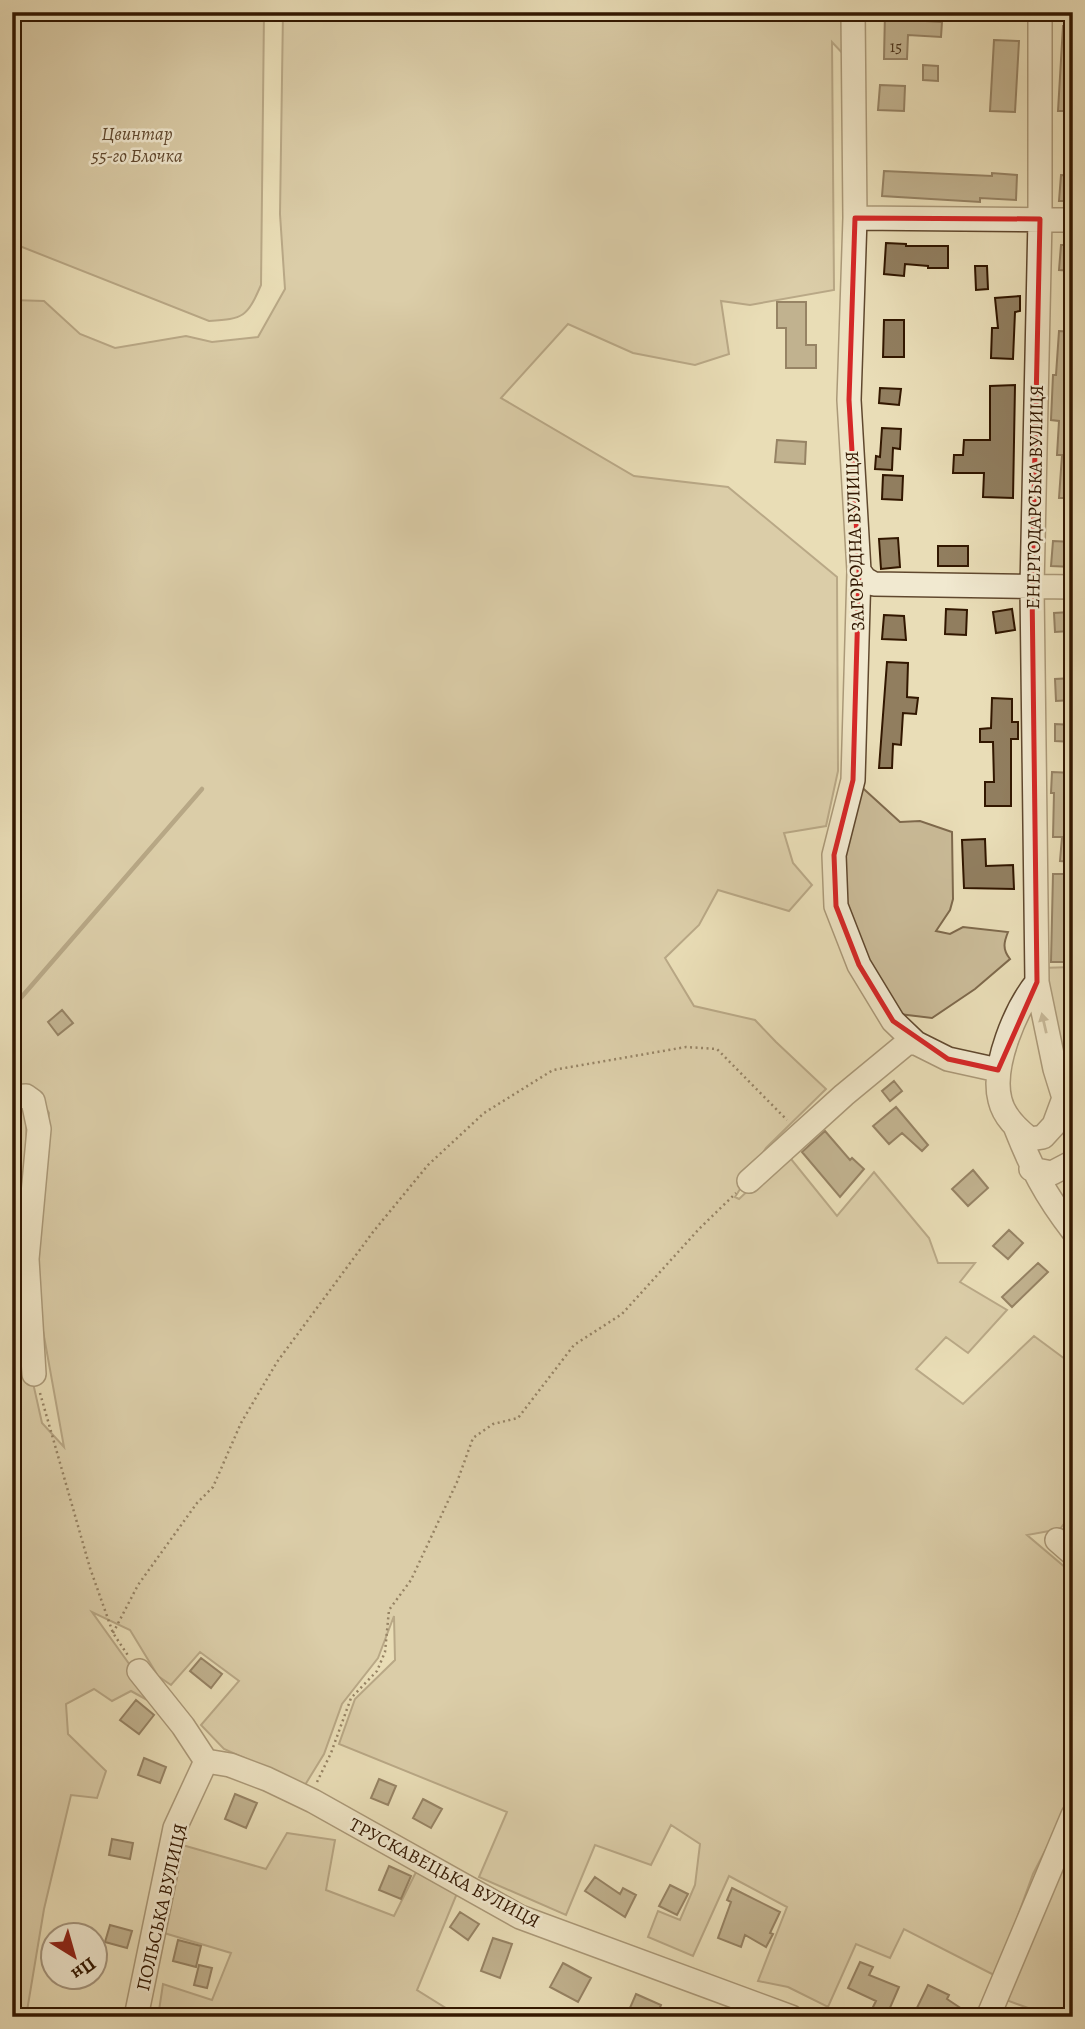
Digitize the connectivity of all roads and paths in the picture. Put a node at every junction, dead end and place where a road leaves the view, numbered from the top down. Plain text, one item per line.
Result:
1 (853, 12) edge
2 (1040, 12) edge
3 (855, 218) junction
4 (1040, 219) junction
5 (1073, 220) edge
6 (859, 571) junction
7 (1073, 587) edge
8 (1032, 588) junction
9 (1037, 982) junction
10 (916, 1043) junction
11 (998, 1070) junction
12 (12, 1097) edge
13 (1068, 1100) edge
14 (1014, 1126) junction
15 (800, 1134) junction
16 (1073, 1162) edge
17 (1031, 1169) junction
18 (749, 1181) joint
19 (1072, 1224) edge
20 (34, 1374) joint
21 (113, 1633) junction
22 (139, 1671) joint
23 (206, 1761) junction
24 (308, 1799) junction
25 (1070, 1821) edge
26 (136, 2017) edge
27 (791, 2017) edge
28 (988, 2017) edge

1 - 3 street, ЗАГОРОДНА ВУЛИЦЯ
2 - 4 street, ЕНЕРГОДАРСЬКА ВУЛИЦЯ
3 - 4 street
3 - 6 street, ЗАГОРОДНА ВУЛИЦЯ
4 - 5 street
4 - 8 street, ЕНЕРГОДАРСЬКА ВУЛИЦЯ
6 - 8 street
6 - 10 street, ЗАГОРОДНА ВУЛИЦЯ
7 - 8 street
8 - 9 street, ЕНЕРГОДАРСЬКА ВУЛИЦЯ
9 - 11 street
13 -> 9 street, ЕНЕРГОДАРСЬКА ВУЛИЦЯ
10 - 11 street, ЗАГОРОДНА ВУЛИЦЯ
10 - 15 street
11 - 14 street
12 - 20 street
13 - 14 street
14 - 17 street
15 - 18 street
15 - 21 path
16 - 17 street
17 - 19 street
18 - 24 path
20 - 21 path
21 - 22 path
22 - 23 street
23 - 24 street, ТРУСКАВЕЦЬКА ВУЛИЦЯ
23 - 26 street, ПОЛЬСЬКА ВУЛИЦЯ
24 - 27 street, ТРУСКАВЕЦЬКА ВУЛИЦЯ
25 - 28 street

